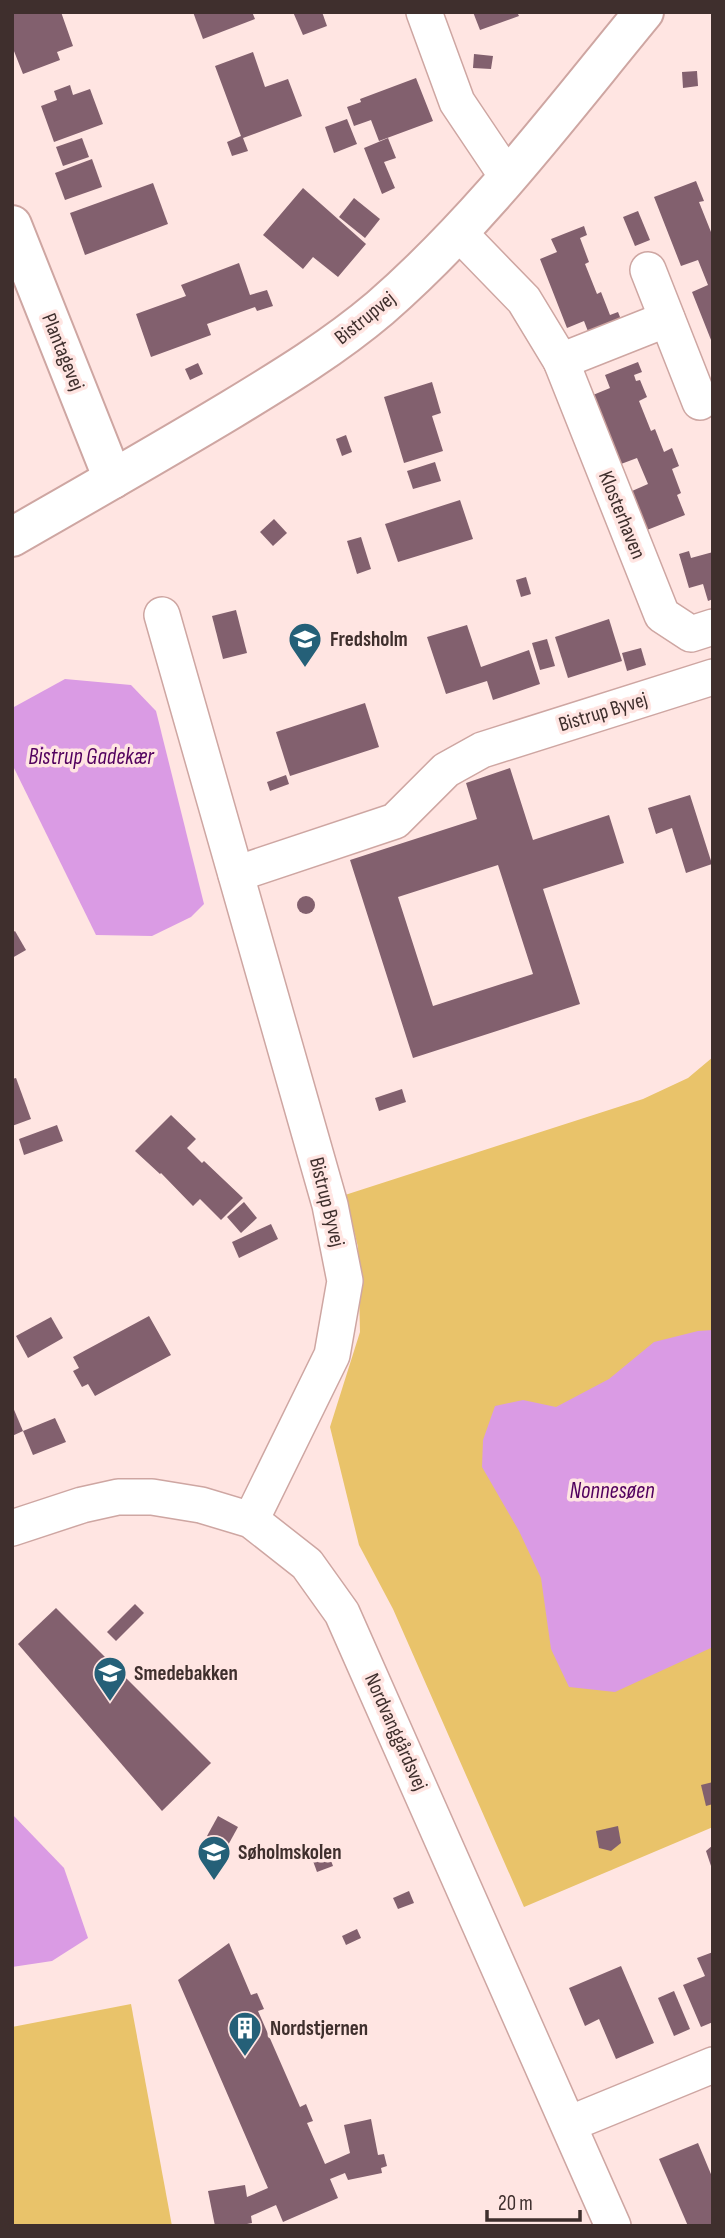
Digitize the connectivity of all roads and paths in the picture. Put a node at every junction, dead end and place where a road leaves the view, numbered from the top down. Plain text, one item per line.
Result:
1 (424, 12) edge
2 (644, 12) edge
3 (508, 178) junction
4 (12, 225) edge
5 (459, 233) junction
6 (648, 270) dead end
7 (667, 320) junction
8 (561, 361) junction
9 (700, 402) dead end
10 (113, 478) junction
11 (12, 537) edge
12 (162, 615) dead end
13 (713, 627) edge
14 (713, 677) edge
15 (236, 874) junction
16 (251, 1520) junction
17 (12, 1528) edge
18 (713, 2065) edge
19 (569, 2124) junction
20 (599, 2216) edge

1 - 3 street
2 - 3 main road, Bistrupvej
3 - 5 main road, Bistrupvej
4 - 10 main road, Plantagevej
5 - 8 street, Klosterhaven
5 - 10 main road, Bistrupvej
6 - 7 street
7 - 8 street
7 - 9 street
8 - 13 street, Klosterhaven
10 - 11 main road, Bistrupvej
12 - 15 street, Bistrup Byvej
14 - 15 street, Bistrup Byvej
15 - 16 street, Bistrup Byvej
16 - 17 street, Nordvanggårdsvej
16 - 19 street, Nordvanggårdsvej
18 - 19 street
19 - 20 street, Nordvanggårdsvej

